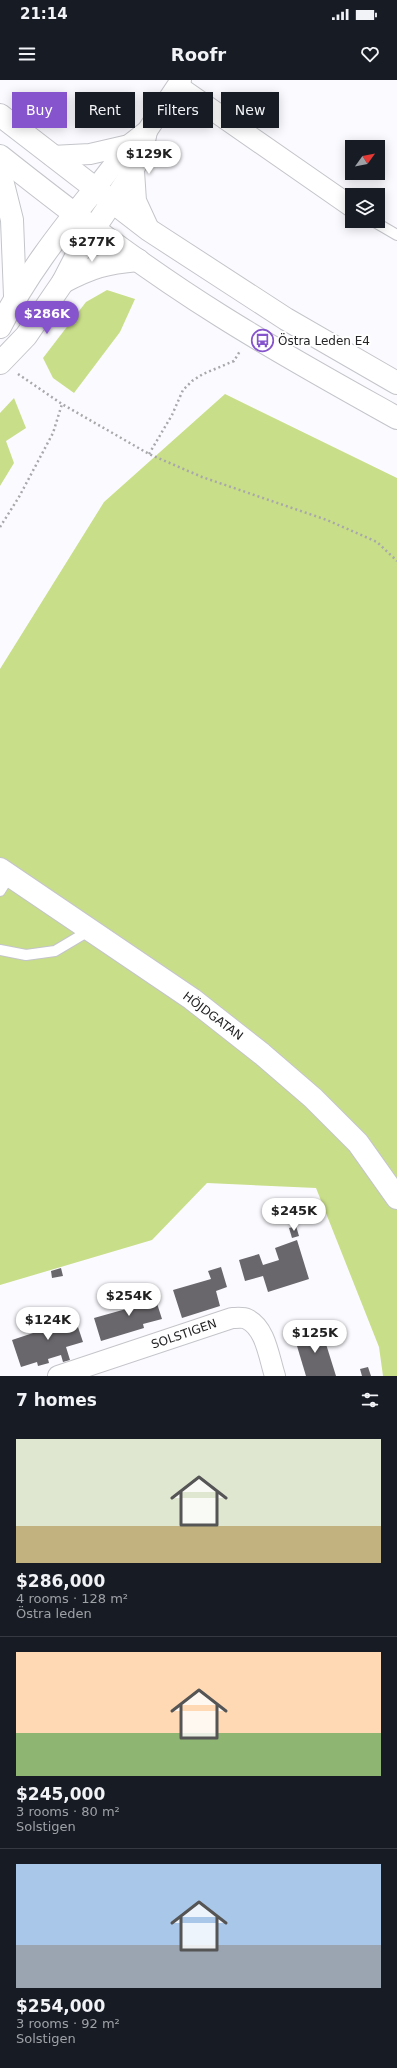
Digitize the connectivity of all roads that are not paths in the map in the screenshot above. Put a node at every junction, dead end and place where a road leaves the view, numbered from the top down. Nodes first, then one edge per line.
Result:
1 (180, 83) edge
2 (0, 115) edge
3 (147, 131) junction
4 (129, 145) junction
5 (0, 156) edge
6 (52, 156) junction
7 (133, 171) junction
8 (0, 172) edge
9 (95, 189) junction
10 (112, 202) junction
11 (345, 202) edge
12 (75, 214) junction
13 (385, 228) edge
14 (94, 229) junction
15 (149, 230) junction
16 (397, 235) edge
17 (138, 260) junction
18 (64, 282) junction
19 (16, 296) junction
20 (0, 327) edge
21 (8, 368) edge
22 (397, 384) edge
23 (397, 418) edge
24 (3, 878) edge
25 (92, 929) junction
26 (0, 950) edge
27 (397, 1198) edge
28 (58, 1376) edge
29 (275, 1376) edge

1 - 3 street
1 - 11 street
2 - 6 main road
3 - 4 street
3 - 7 street
4 - 6 street
4 - 9 street
5 - 12 main road
6 - 9 main road
7 - 10 street
7 - 15 main road
8 - 19 main road
9 - 10 main road
9 - 12 main road
10 - 14 main road
10 - 15 main road
12 - 14 main road
12 - 19 main road
13 - 16 lane
14 - 17 main road
14 - 18 main road
15 - 22 main road
17 - 18 main road
17 - 23 main road
18 - 21 main road
19 - 20 main road
24 - 25 main road, HÖJDGATAN
25 - 26 lane
25 - 27 main road, HÖJDGATAN
28 - 29 street, SOLSTIGEN

